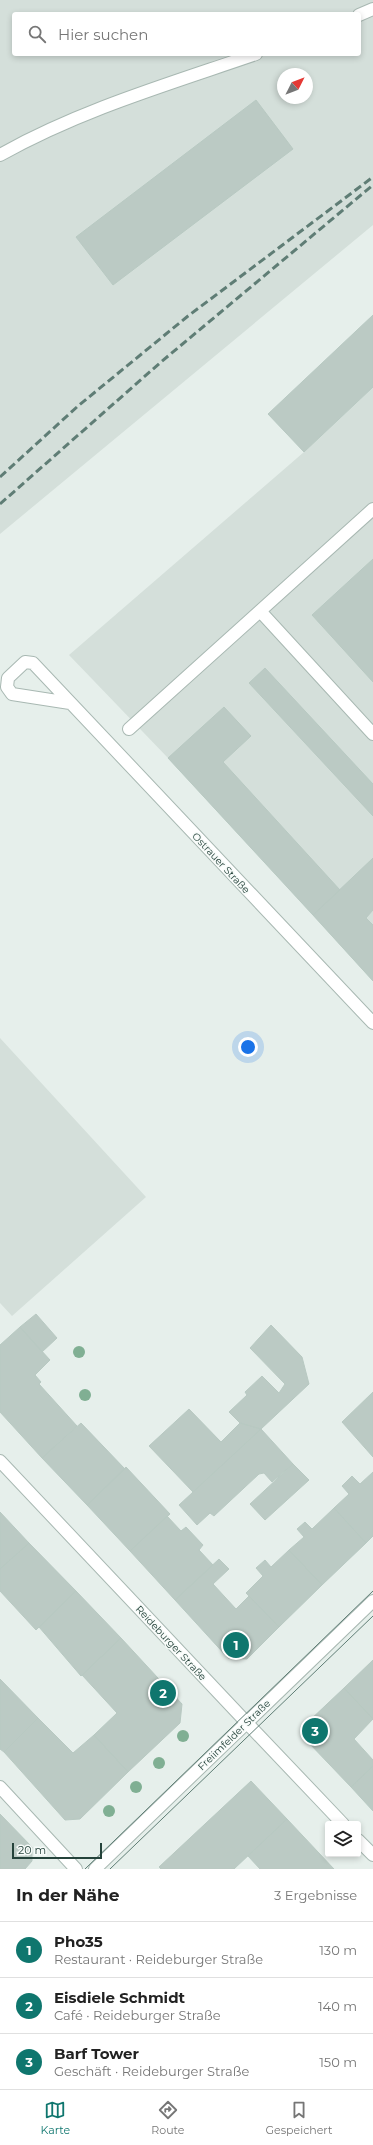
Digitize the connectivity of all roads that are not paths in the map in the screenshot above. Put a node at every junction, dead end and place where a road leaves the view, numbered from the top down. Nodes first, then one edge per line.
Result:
1 (373, 9) edge
2 (361, 13) edge
3 (250, 56) edge
4 (0, 155) edge
5 (373, 509) edge
6 (260, 611) junction
7 (70, 703) junction
8 (129, 729) dead end
9 (373, 734) edge
10 (373, 1023) edge
11 (0, 1461) edge
12 (373, 1601) edge
13 (247, 1723) junction
14 (0, 1787) edge
15 (340, 1821) edge
16 (361, 1843) edge
17 (373, 1855) edge
18 (76, 1869) edge
19 (95, 1869) edge

1 - 2 street
3 - 4 street
5 - 6 street
6 - 8 street
6 - 9 street
7 - 7 street, Ostrauer Straße
7 - 10 street, Ostrauer Straße
11 - 13 street, Reideburger Straße
12 - 13 street, Freiimfelder Straße
13 - 15 street, Reideburger Straße
13 - 19 street, Freiimfelder Straße
14 - 18 street
16 - 17 street

